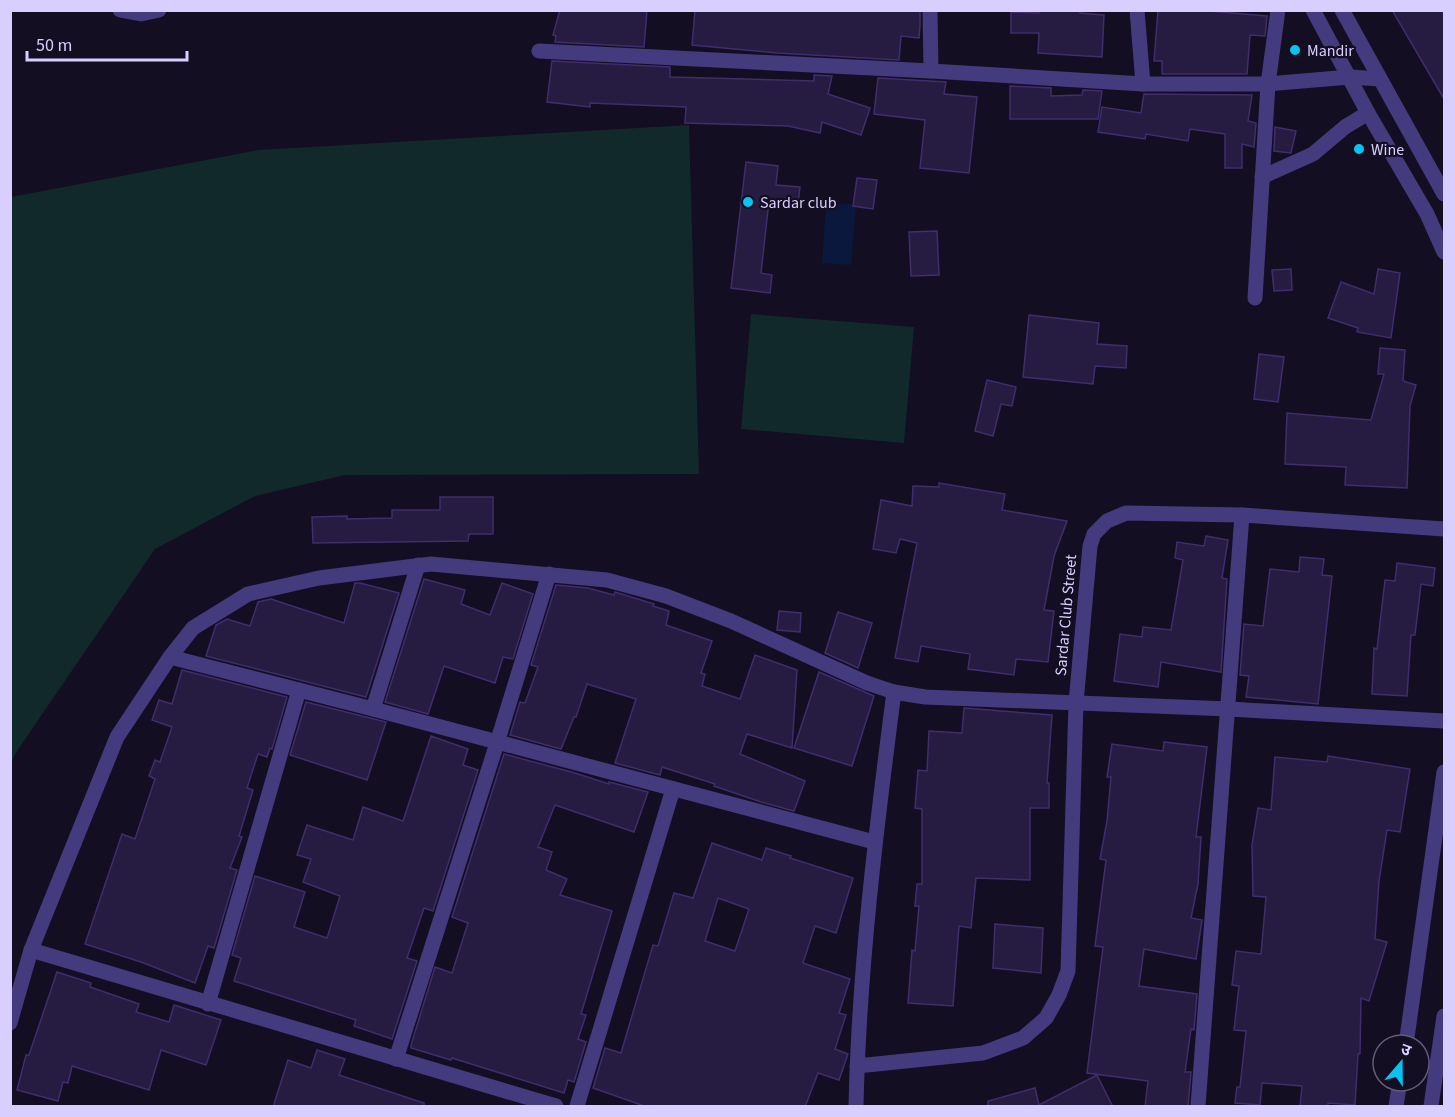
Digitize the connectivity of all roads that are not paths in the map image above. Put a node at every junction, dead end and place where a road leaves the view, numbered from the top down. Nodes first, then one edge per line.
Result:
1 (120, 10) edge
2 (159, 10) edge
3 (930, 10) edge
4 (1137, 10) edge
5 (1278, 10) edge
6 (1313, 10) edge
7 (1342, 10) edge
8 (539, 51) dead end
9 (931, 71) junction
10 (1350, 77) junction
11 (1380, 79) junction
12 (1143, 84) junction
13 (1268, 84) junction
14 (1368, 113) junction
15 (1262, 177) junction
16 (1444, 194) edge
17 (1444, 252) edge
18 (1255, 298) dead end
19 (1242, 515) junction
20 (1444, 529) edge
21 (418, 565) junction
22 (549, 574) junction
23 (170, 657) junction
24 (299, 690) junction
25 (894, 692) junction
26 (1076, 703) junction
27 (373, 709) junction
28 (1229, 709) junction
29 (1444, 721) edge
30 (498, 743) junction
31 (1444, 772) edge
32 (674, 789) junction
33 (874, 842) junction
34 (30, 950) junction
35 (208, 1004) junction
36 (1444, 1016) edge
37 (10, 1023) edge
38 (1408, 1033) edge
39 (396, 1059) junction
40 (857, 1066) junction
41 (556, 1107) edge
42 (576, 1107) edge
43 (856, 1107) edge
44 (1198, 1107) edge
45 (1431, 1107) edge

1 - 2 street
3 - 9 street
4 - 12 street
5 - 13 street
6 - 10 street
7 - 11 street
8 - 9 street
9 - 12 street
10 - 11 street
10 - 13 street
10 - 14 street
11 - 16 street
12 - 13 street
13 - 15 street
14 - 15 street
14 - 17 street
15 - 18 street
19 - 20 street
19 - 26 street, Sardar Club Street
19 - 28 street
21 - 22 street
21 - 23 street
21 - 27 street
22 - 25 street
22 - 30 street
23 - 24 street
23 - 34 street
24 - 27 street
24 - 35 street
25 - 26 street
25 - 33 street
26 - 28 street
26 - 40 street, Sardar Club Street
27 - 30 street
28 - 29 street
28 - 44 street
30 - 32 street
30 - 39 street
31 - 38 street
32 - 33 street
32 - 42 street
33 - 40 street
34 - 35 street
34 - 37 street
35 - 39 street
36 - 45 street
39 - 41 street
40 - 43 street

